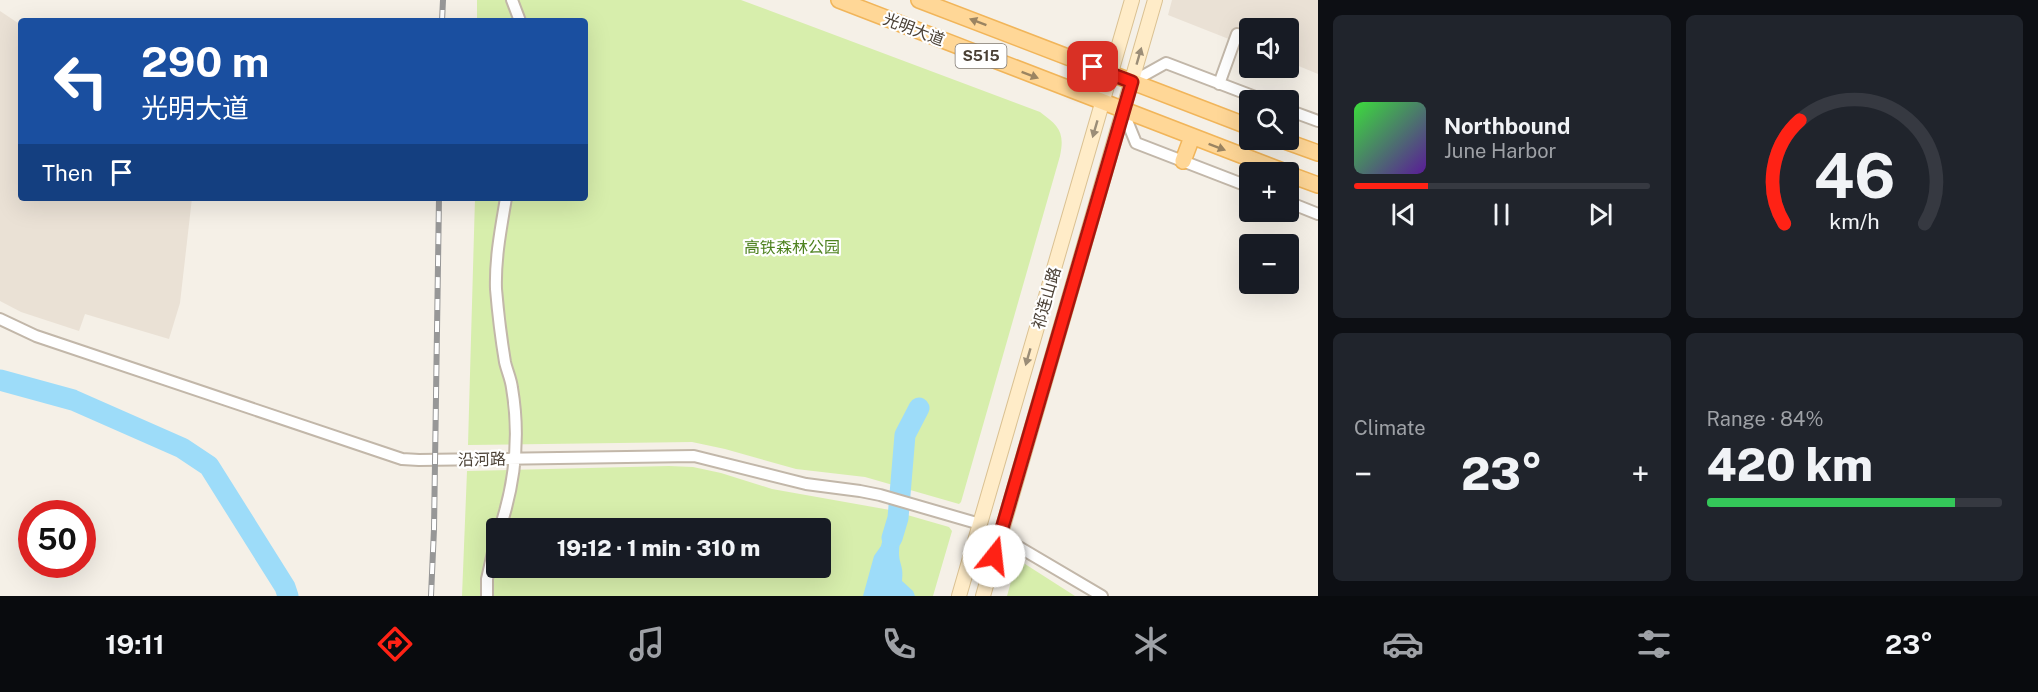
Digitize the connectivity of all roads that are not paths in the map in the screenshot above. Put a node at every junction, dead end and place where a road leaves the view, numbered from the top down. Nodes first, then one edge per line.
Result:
1 (512, 0) edge
2 (839, 0) edge
3 (919, 0) edge
4 (1132, 0) edge
5 (1155, 0) edge
6 (519, 18) edge
7 (1237, 34) dead end
8 (1111, 73) junction
9 (1132, 82) junction
10 (1220, 84) junction
11 (1239, 91) edge
12 (1102, 103) junction
13 (1123, 111) junction
14 (1299, 114) edge
15 (1318, 121) edge
16 (1239, 123) edge
17 (1192, 137) junction
18 (1299, 146) edge
19 (1318, 153) edge
20 (1183, 161) junction
21 (1258, 162) edge
22 (1299, 178) edge
23 (1239, 183) edge
24 (1318, 185) edge
25 (506, 201) edge
26 (1299, 206) edge
27 (1318, 214) edge
28 (0, 319) edge
29 (515, 459) junction
30 (503, 518) edge
31 (980, 524) junction
32 (1000, 536) junction
33 (487, 578) edge
34 (487, 596) edge
35 (959, 596) edge
36 (983, 596) edge
37 (1102, 596) edge

1 - 6 street
2 -> 12 main road, 光明大道 / S515
8 -> 3 main road, 光明大道 / S515
4 - 8 main road, 祁连山路
9 -> 5 main road, 祁连山路
7 - 10 street
8 - 9 main road, 光明大道 / S515
8 - 12 main road, 祁连山路
9 - 10 street
9 - 13 main road, 祁连山路
9 - 16 main road, 光明大道 / S515
10 - 11 street
12 - 13 main road, 光明大道 / S515
12 -> 31 main road, 祁连山路
13 - 17 main road, 光明大道 / S515
13 - 20 street
13 - 32 main road, 祁连山路
14 - 15 street
17 - 20 main road
17 -> 21 main road, 光明大道 / S515
18 - 19 main road
20 - 23 street
22 - 24 main road, 光明大道 / S515
25 - 29 street
26 - 27 street
28 - 29 street, 沿河路
29 - 30 street
29 - 31 street, 沿河路
31 - 35 main road, 祁连山路
32 - 36 main road, 祁连山路
32 - 37 street
33 - 34 street

